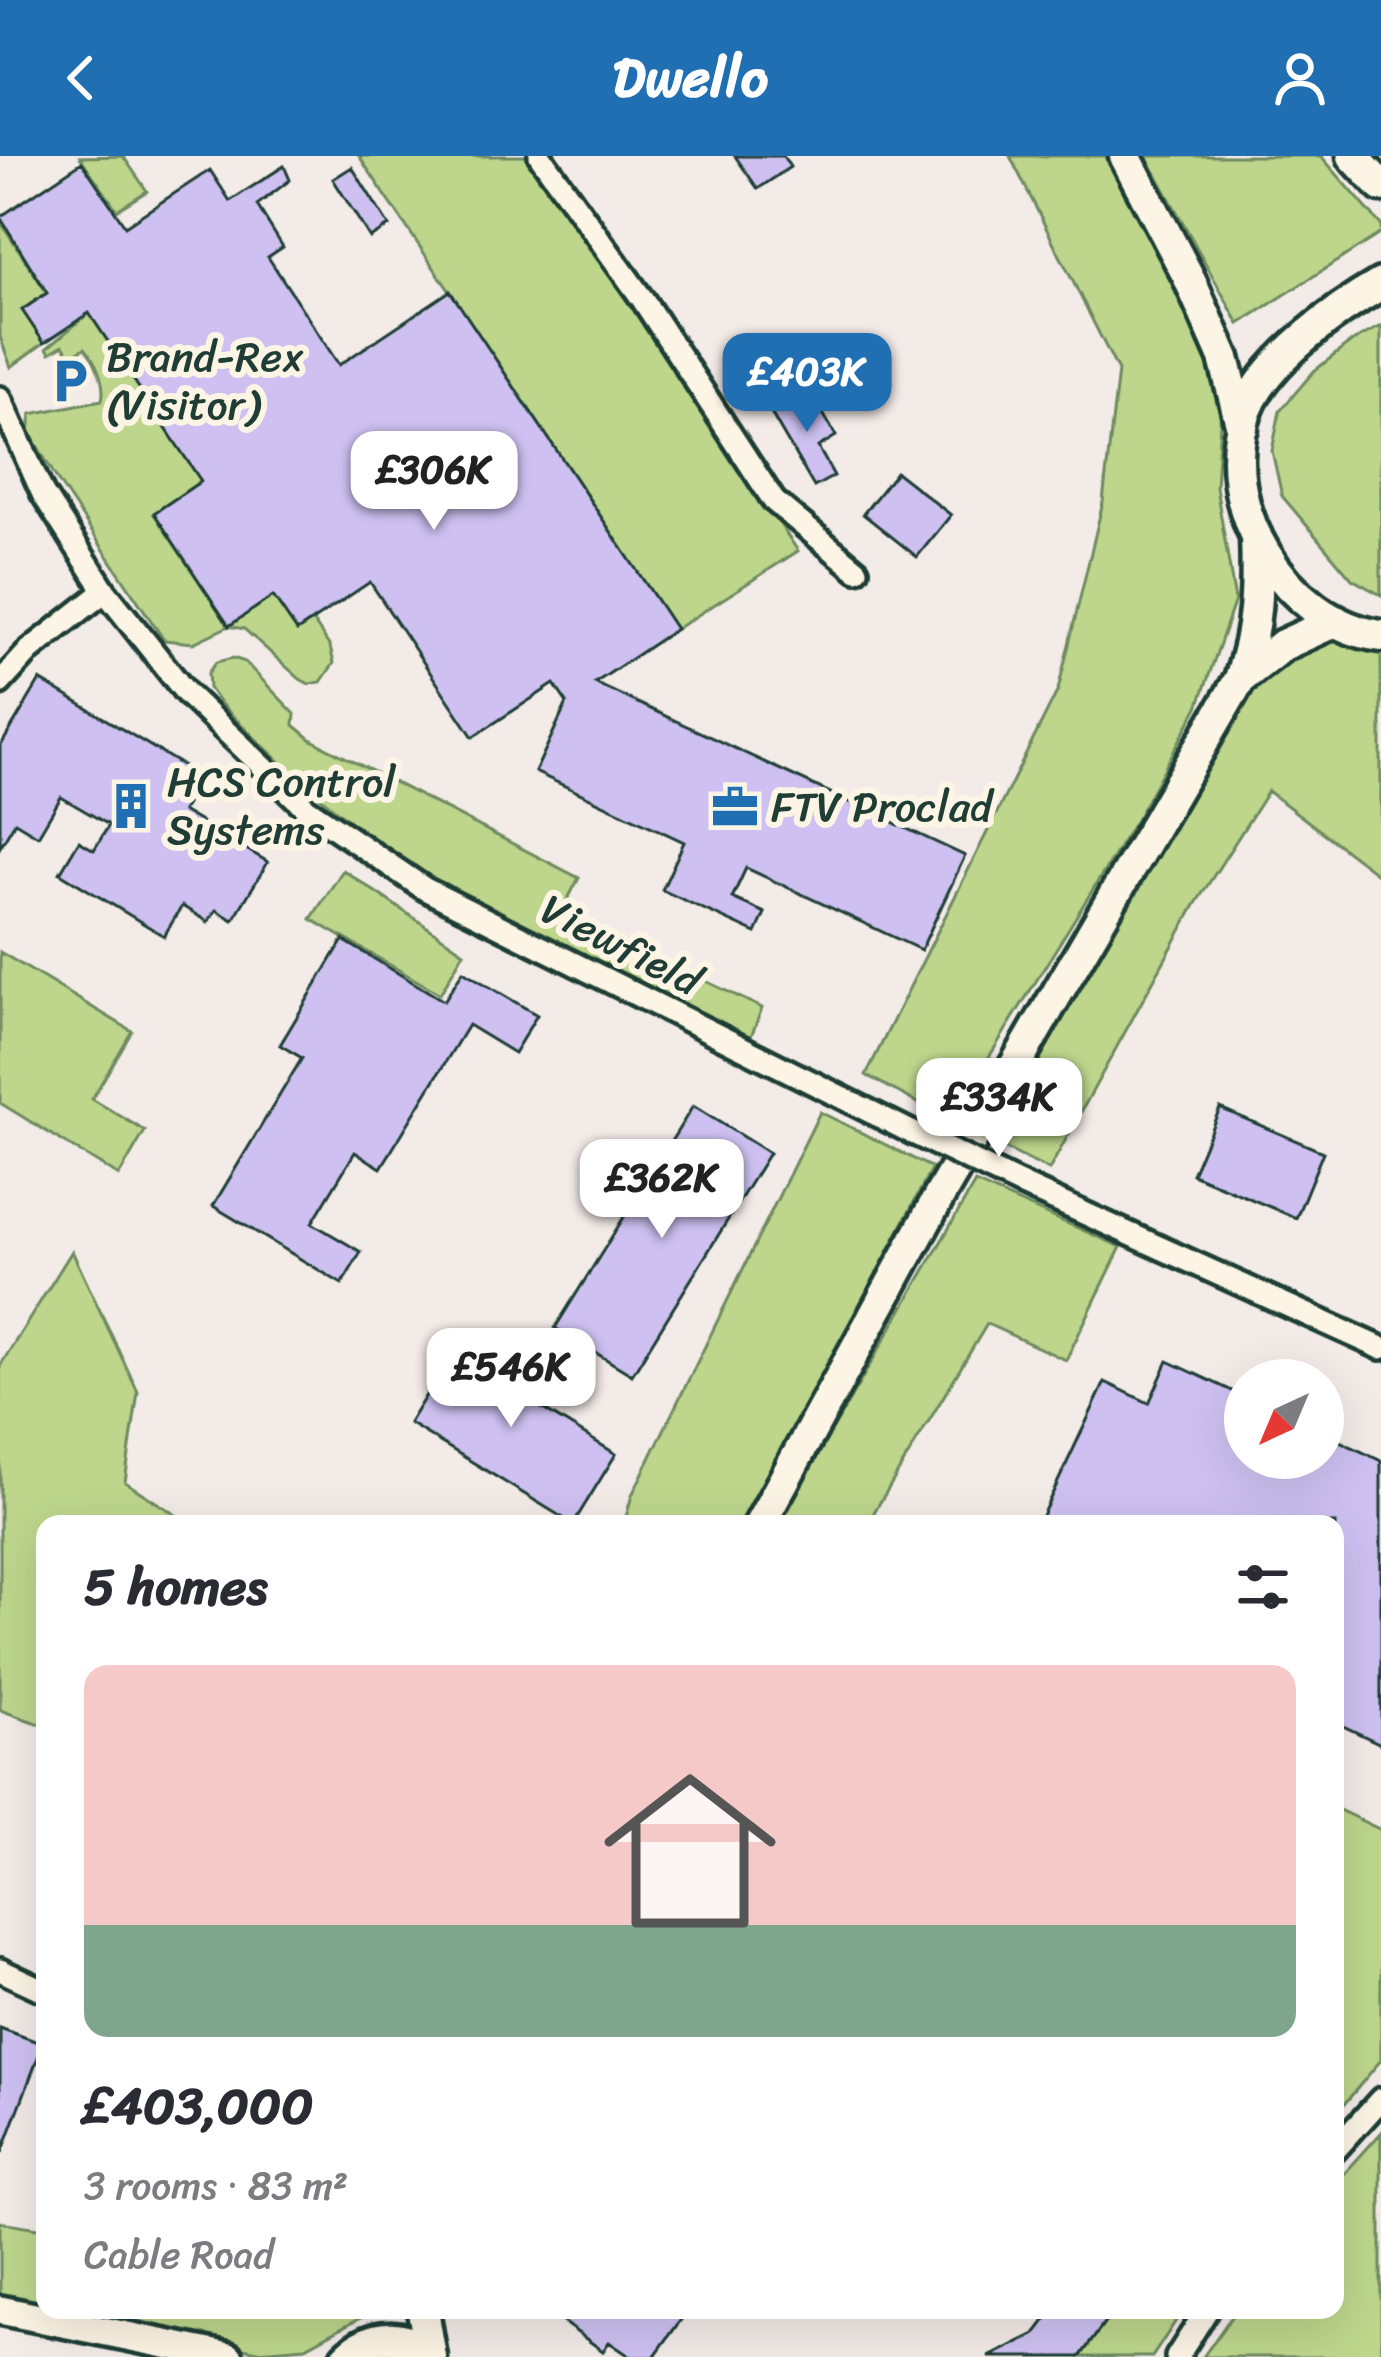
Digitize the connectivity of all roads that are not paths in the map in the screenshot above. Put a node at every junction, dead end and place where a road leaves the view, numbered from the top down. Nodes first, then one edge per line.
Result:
1 (540, 156) edge
2 (1124, 156) edge
3 (1353, 156) edge
4 (1381, 186) edge
5 (1381, 284) edge
6 (0, 398) edge
7 (1242, 428) junction
8 (1256, 536) junction
9 (857, 570) dead end
10 (105, 591) junction
11 (1336, 621) junction
12 (1381, 636) edge
13 (1240, 679) junction
14 (0, 683) edge
15 (1381, 1348) edge
16 (765, 1515) edge
17 (0, 1970) edge
18 (36, 1987) edge
19 (1381, 2098) edge
20 (1344, 2140) edge
21 (0, 2310) edge
22 (36, 2317) edge
23 (44, 2319) edge
24 (390, 2319) edge
25 (424, 2319) edge
26 (1201, 2319) edge
27 (362, 2346) edge
28 (229, 2357) edge
29 (329, 2357) edge
30 (430, 2357) edge
31 (1177, 2357) edge

1 - 9 street
2 - 7 main road
3 - 4 main road
5 - 7 main road
6 - 10 street, Viewfield
7 - 8 main road
8 - 11 main road
8 - 13 main road
10 - 14 street
10 - 15 street, Viewfield, bridge
11 - 12 main road
11 - 13 main road
13 - 16 main road
17 - 18 street
19 - 20 street
21 - 22 street
23 - 28 street
24 - 27 main road
25 - 30 main road
26 - 31 street
27 - 29 street
27 - 30 main road

